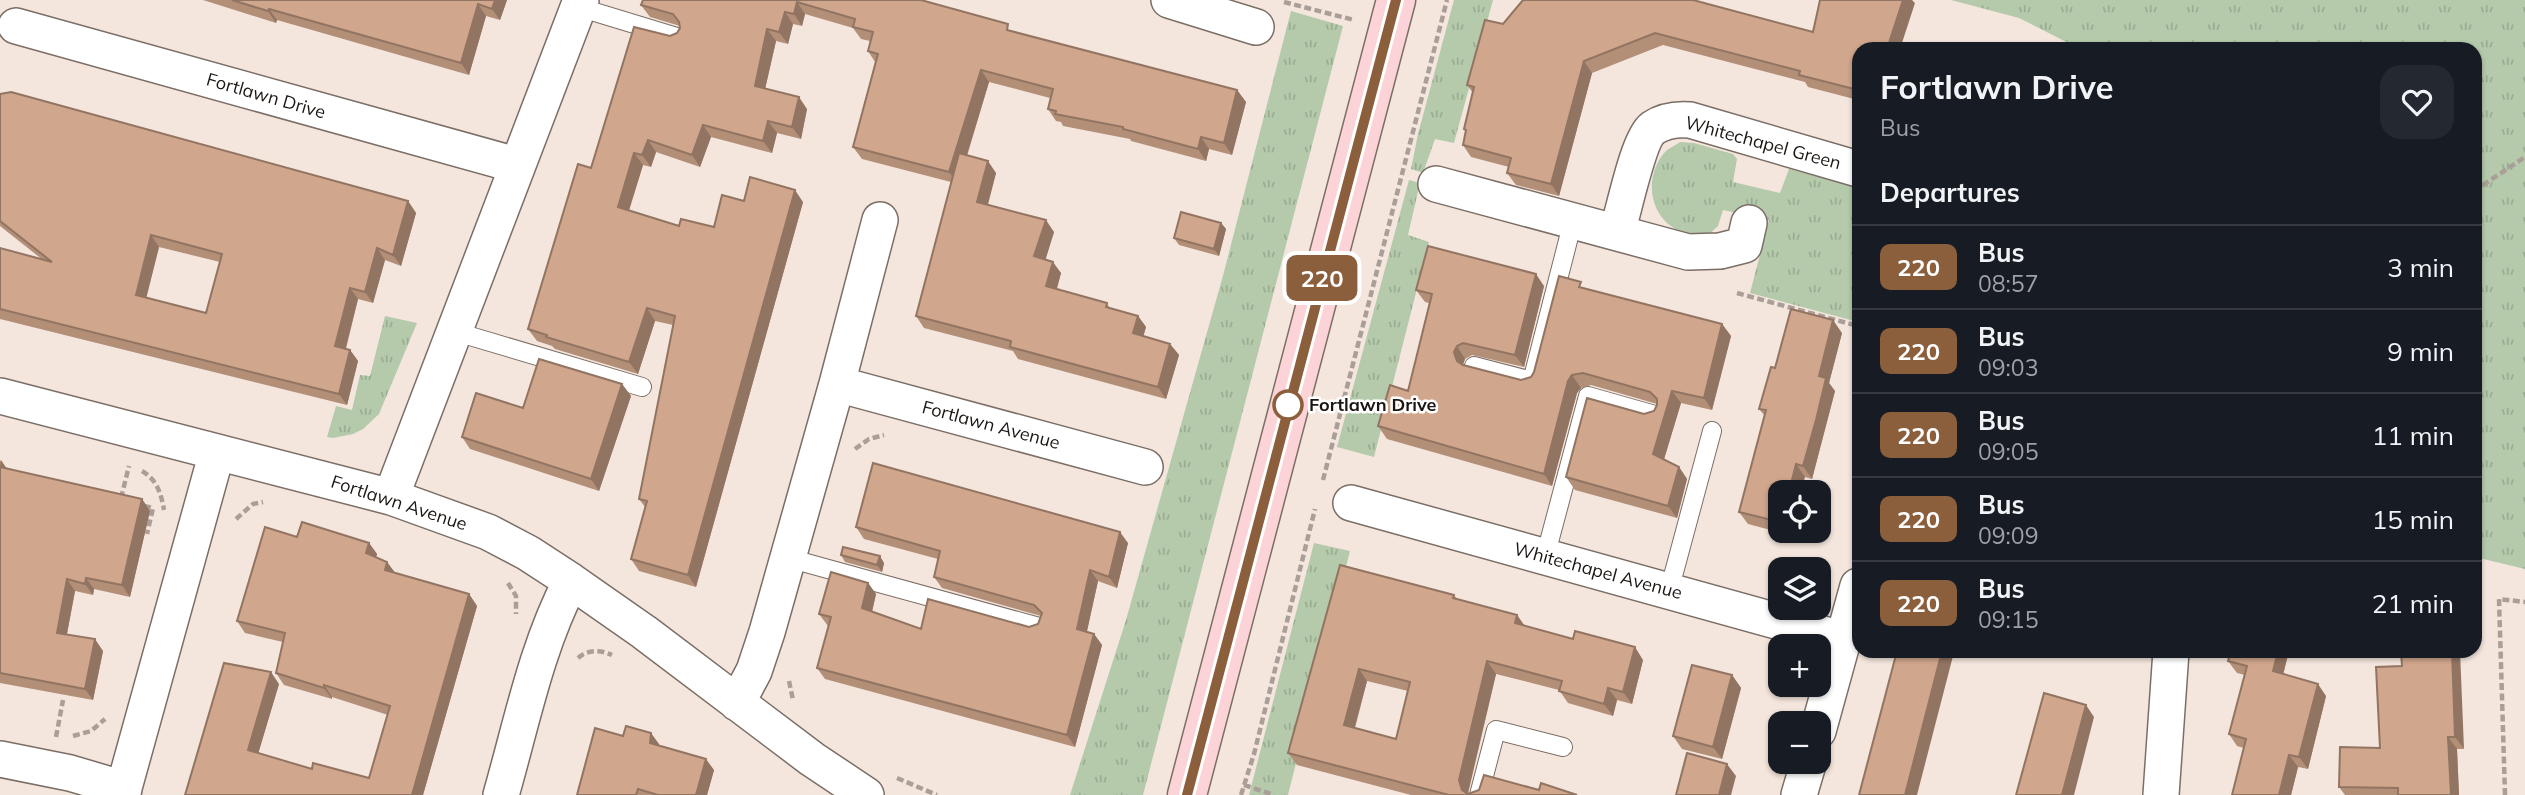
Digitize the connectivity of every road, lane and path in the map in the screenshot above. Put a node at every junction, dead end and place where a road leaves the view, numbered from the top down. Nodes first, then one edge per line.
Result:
1 (1169, 0) edge
2 (1447, 0) edge
3 (1284, 2) dead end
4 (579, 4) edge
5 (1393, 14) edge
6 (16, 26) dead end
7 (1256, 27) dead end
8 (677, 37) edge
9 (2525, 157) edge
10 (516, 166) junction
11 (1852, 167) edge
12 (1436, 184) dead end
13 (2482, 186) edge
14 (880, 220) dead end
15 (1573, 221) junction
16 (1749, 223) dead end
17 (1617, 232) junction
18 (1737, 292) dead end
19 (1852, 324) edge
20 (453, 331) junction
21 (1474, 366) edge
22 (837, 384) junction
23 (642, 387) dead end
24 (0, 396) edge
25 (1655, 415) edge
26 (1712, 431) dead end
27 (217, 452) junction
28 (117, 462) dead end
29 (129, 465) junction
30 (1145, 467) dead end
31 (1322, 481) dead end
32 (391, 497) junction
33 (266, 501) dead end
34 (131, 503) edge
35 (1351, 503) dead end
36 (142, 505) edge
37 (1316, 508) dead end
38 (164, 517) dead end
39 (233, 523) dead end
40 (147, 534) dead end
41 (1545, 557) junction
42 (788, 558) junction
43 (499, 577) dead end
44 (570, 581) junction
45 (1669, 591) junction
46 (2525, 602) edge
47 (1852, 611) edge
48 (514, 621) dead end
49 (1039, 627) edge
50 (1845, 640) junction
51 (2171, 658) edge
52 (575, 660) dead end
53 (624, 660) dead end
54 (63, 699) edge
55 (737, 703) junction
56 (1824, 711) edge
57 (108, 713) dead end
58 (56, 737) dead end
59 (67, 737) dead end
60 (1563, 747) dead end
61 (0, 760) edge
62 (1805, 774) edge
63 (1244, 785) junction
64 (123, 792) edge
65 (501, 795) edge
66 (866, 795) edge
67 (1187, 795) edge
68 (1241, 795) edge
69 (1274, 795) edge
70 (1479, 795) edge
71 (1799, 795) edge
72 (2161, 795) edge
73 (2505, 795) edge

1 - 7 street
2 - 31 path
3 - 5 path
4 - 8 lane
4 - 10 street
5 - 67 street
6 - 10 street, Fortlawn Drive
9 - 13 path
10 - 20 street
11 - 17 street, Whitechapel Green
12 - 15 street
14 - 22 street
15 - 17 street
15 - 21 lane
16 - 17 street
18 - 19 path
20 - 23 lane
20 - 32 street
22 - 30 street, Fortlawn Avenue
22 - 42 street
24 - 27 street, Fortlawn Avenue
25 - 41 lane
26 - 45 lane
27 - 32 street, Fortlawn Avenue
27 - 64 street
28 - 29 path
29 - 34 path
29 - 38 path
32 - 44 street, Fortlawn Avenue
33 - 39 path
35 - 41 street, Whitechapel Avenue
36 - 40 path
37 - 63 path
41 - 45 street, Whitechapel Avenue
42 - 49 lane
42 - 55 street
43 - 48 path
44 - 55 street, Fortlawn Avenue
44 - 65 street
45 - 50 street, Whitechapel Avenue
46 - 73 path
47 - 50 street
50 - 56 street
51 - 72 street
52 - 53 path
54 - 58 path
55 - 66 street, Fortlawn Avenue
57 - 59 path
60 - 70 lane
61 - 64 street
62 - 71 street
63 - 68 path
63 - 69 path

